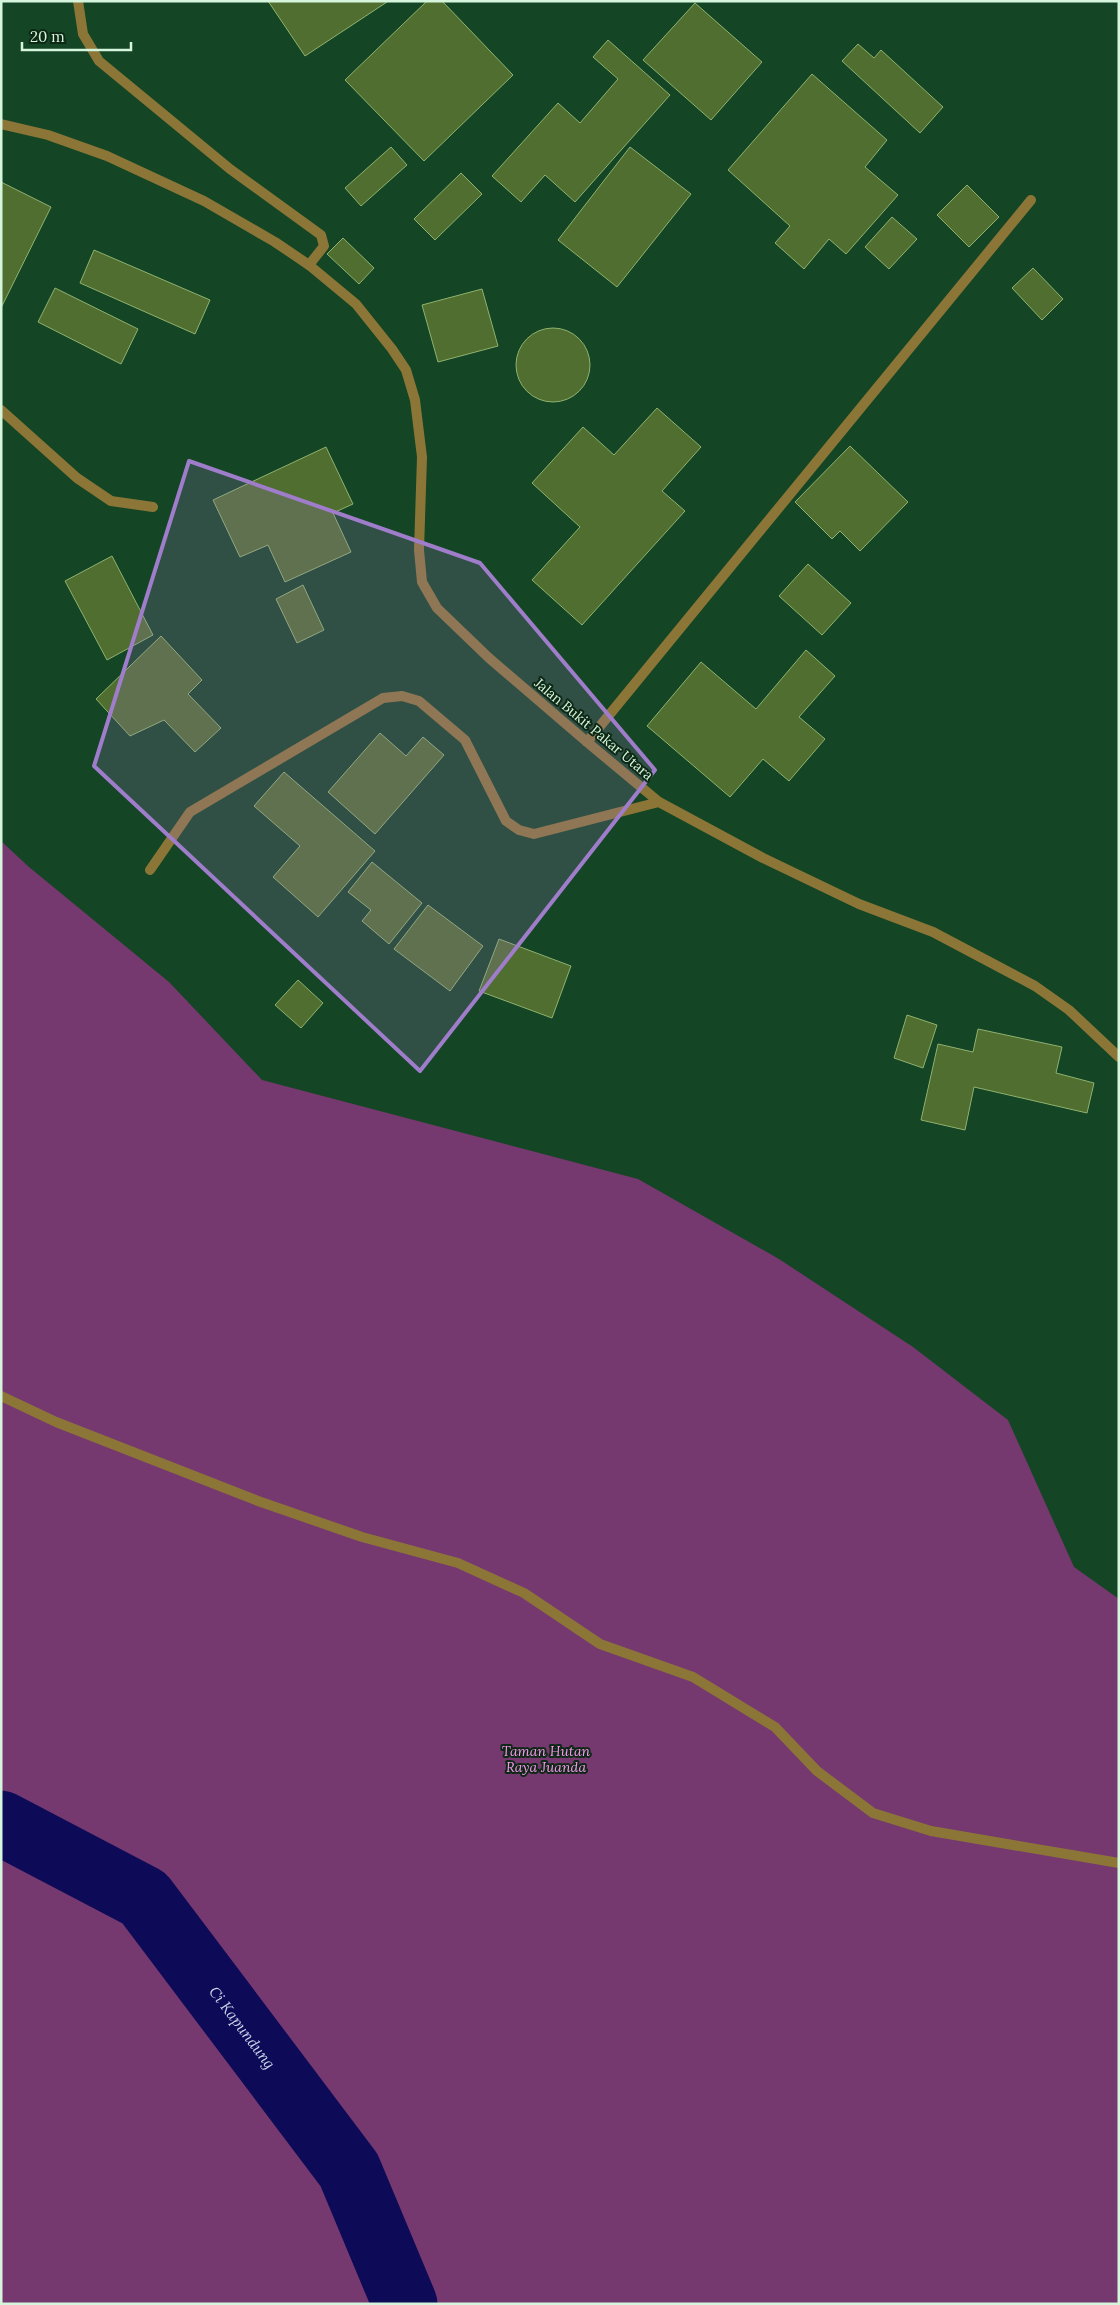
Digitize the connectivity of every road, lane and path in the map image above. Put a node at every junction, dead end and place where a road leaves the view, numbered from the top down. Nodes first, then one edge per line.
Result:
1 (78, 1) edge
2 (1, 124) edge
3 (1031, 200) dead end
4 (309, 265) junction
5 (1, 410) edge
6 (154, 507) dead end
7 (587, 742) junction
8 (660, 802) junction
9 (150, 870) dead end
10 (1119, 1057) edge
11 (1, 1396) edge
12 (1119, 1863) edge

1 - 4 street
2 - 4 street, Jalan Bukit Pakar Utara
3 - 7 street
4 - 7 street, Jalan Bukit Pakar Utara
5 - 6 street
7 - 8 street, Jalan Bukit Pakar Utara
8 - 9 street
8 - 10 street, Jalan Bukit Pakar Utara
11 - 12 street

